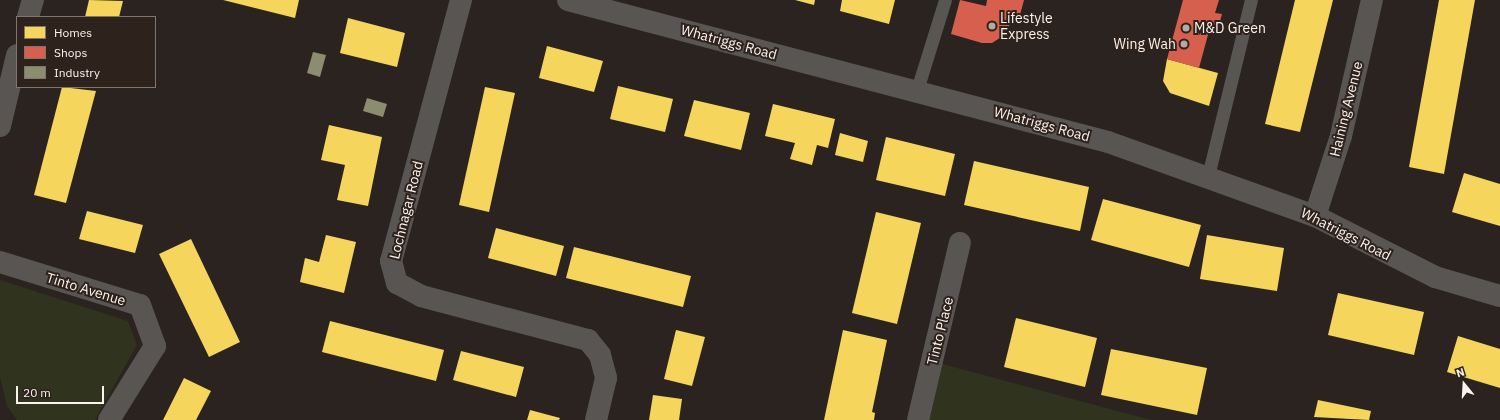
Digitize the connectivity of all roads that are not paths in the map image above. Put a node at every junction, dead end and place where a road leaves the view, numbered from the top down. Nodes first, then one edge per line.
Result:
1 (33, 0) edge
2 (461, 0) edge
3 (568, 0) edge
4 (944, 0) edge
5 (1251, 0) edge
6 (1372, 0) edge
7 (612, 5) edge
8 (28, 16) edge
9 (16, 59) edge
10 (916, 93) junction
11 (0, 126) edge
12 (1208, 176) junction
13 (1314, 216) junction
14 (960, 242) dead end
15 (0, 262) edge
16 (1500, 296) edge
17 (109, 420) edge
18 (596, 420) edge
19 (918, 420) edge

1 - 8 street
2 - 18 street, Lochnagar Road
3 - 7 street, Whatriggs Road
4 - 10 lane
5 - 12 lane
6 - 13 street, Haining Avenue
7 - 10 street, Whatriggs Road
9 - 11 street
10 - 12 street, Whatriggs Road
12 - 13 street, Whatriggs Road
13 - 16 street, Whatriggs Road
14 - 19 street, Tinto Place
15 - 17 street, Tinto Avenue

